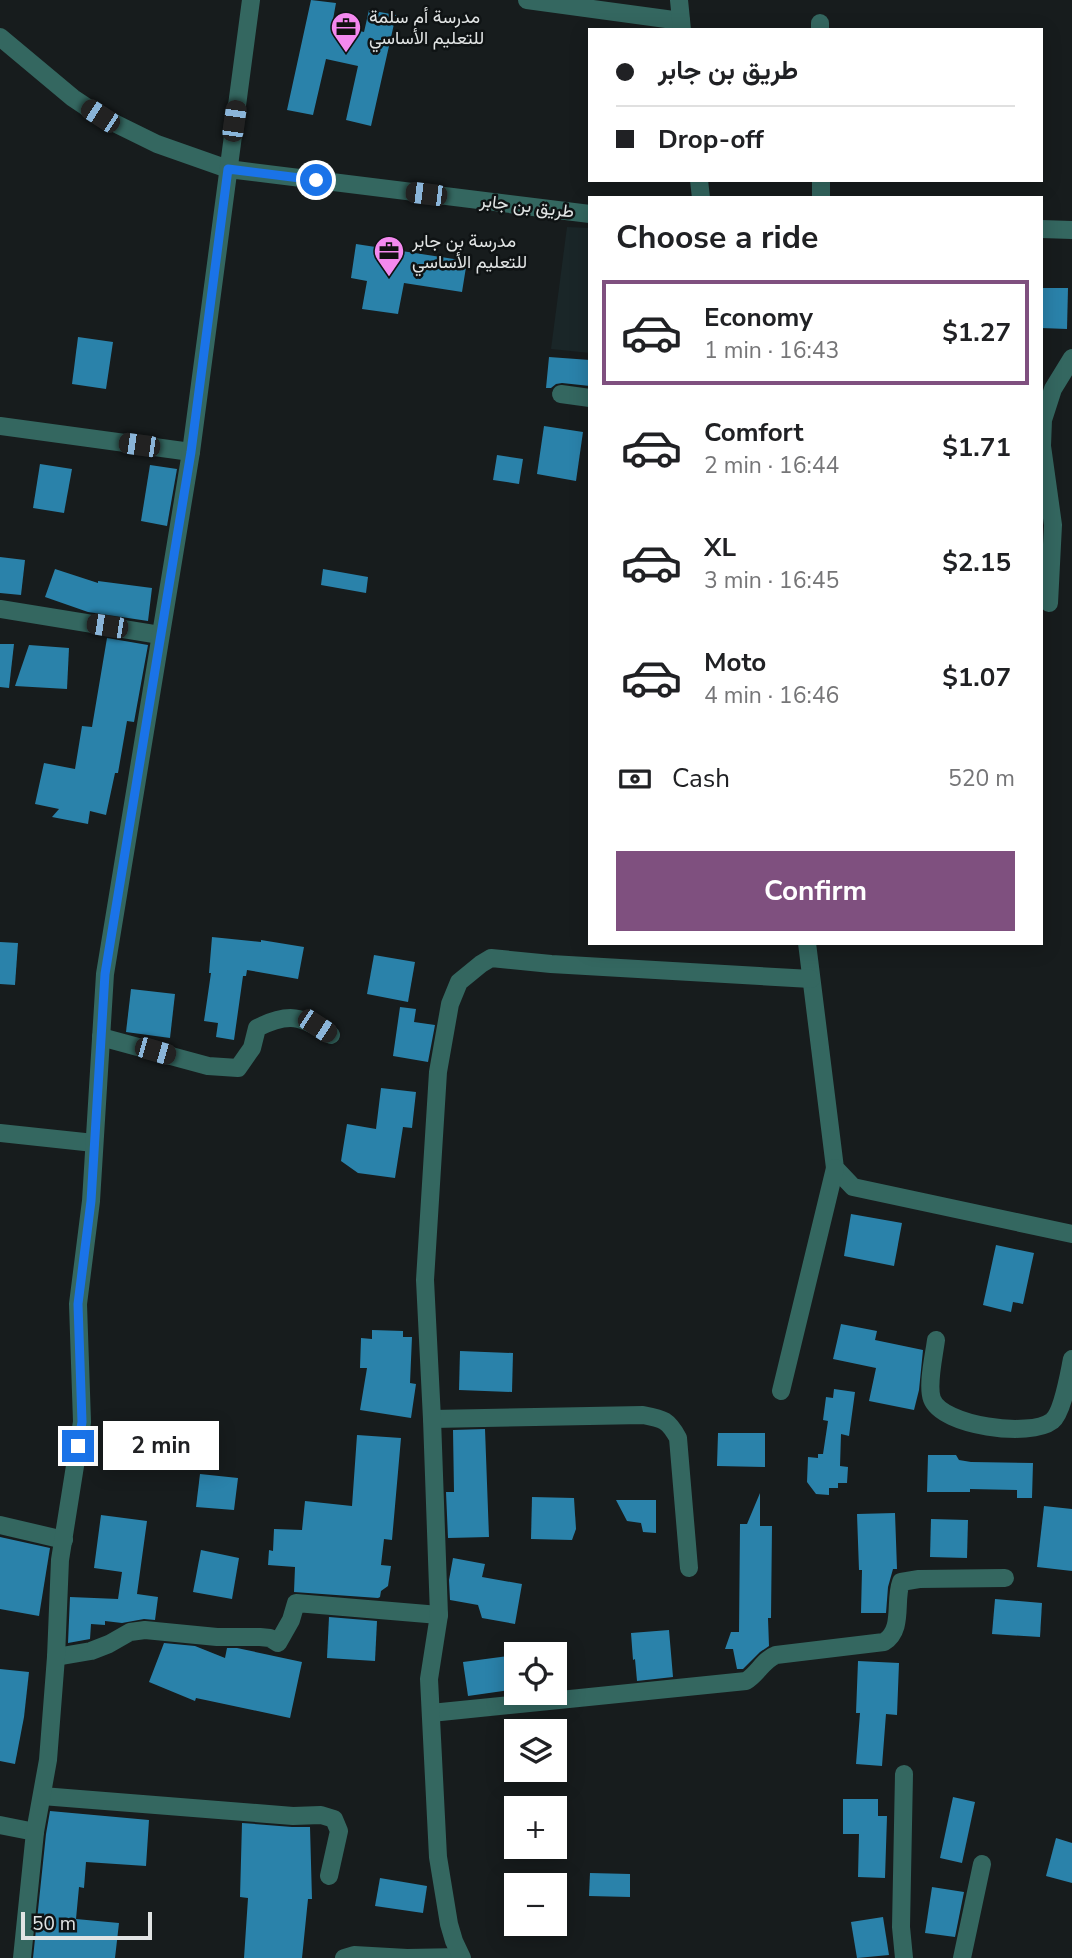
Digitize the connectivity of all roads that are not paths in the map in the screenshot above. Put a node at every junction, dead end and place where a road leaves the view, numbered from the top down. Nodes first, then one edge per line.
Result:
1 (251, 0) edge
2 (527, 0) edge
3 (680, 0) edge
4 (682, 26) edge
5 (0, 37) edge
6 (228, 169) junction
7 (588, 214) edge
8 (1043, 229) edge
9 (1072, 230) edge
10 (1072, 358) edge
11 (561, 394) dead end
12 (588, 398) edge
13 (1043, 420) edge
14 (0, 426) edge
15 (191, 452) junction
16 (1043, 453) edge
17 (1049, 603) dead end
18 (0, 609) edge
19 (160, 635) junction
20 (807, 945) edge
21 (811, 979) junction
22 (331, 1035) dead end
23 (101, 1037) junction
24 (0, 1133) edge
25 (94, 1143) junction
26 (835, 1168) junction
27 (1072, 1234) edge
28 (936, 1340) dead end
29 (1072, 1359) edge
30 (781, 1391) dead end
31 (432, 1419) junction
32 (0, 1525) edge
33 (64, 1540) junction
34 (689, 1567) dead end
35 (1005, 1578) dead end
36 (439, 1615) junction
37 (56, 1657) junction
38 (431, 1713) junction
39 (904, 1774) dead end
40 (42, 1796) junction
41 (0, 1825) edge
42 (35, 1832) junction
43 (982, 1864) dead end
44 (329, 1876) dead end
45 (22, 1958) edge
46 (344, 1958) edge
47 (462, 1958) edge
48 (904, 1958) edge
49 (962, 1958) edge

1 - 6 street
2 - 4 street
3 - 4 street
5 - 6 street, طريق بن جابر
6 - 7 street, طريق بن جابر
6 - 15 street
8 - 9 street
10 - 13 street
11 - 12 street
14 - 15 street
15 - 19 street
16 - 17 street
18 - 19 street
19 - 23 street
20 - 21 street
21 - 26 street
21 - 31 street
22 - 23 street
23 - 25 street
24 - 25 street
25 - 33 street
26 - 27 street
26 - 30 street
28 - 29 street
31 - 34 street
31 - 36 street
32 - 33 street
33 - 37 street
35 - 38 street
36 - 37 street
36 - 38 street
37 - 40 street
38 - 47 street
39 - 48 street
40 - 42 street
40 - 44 street
41 - 42 street
42 - 45 street
43 - 49 street
46 - 47 street

